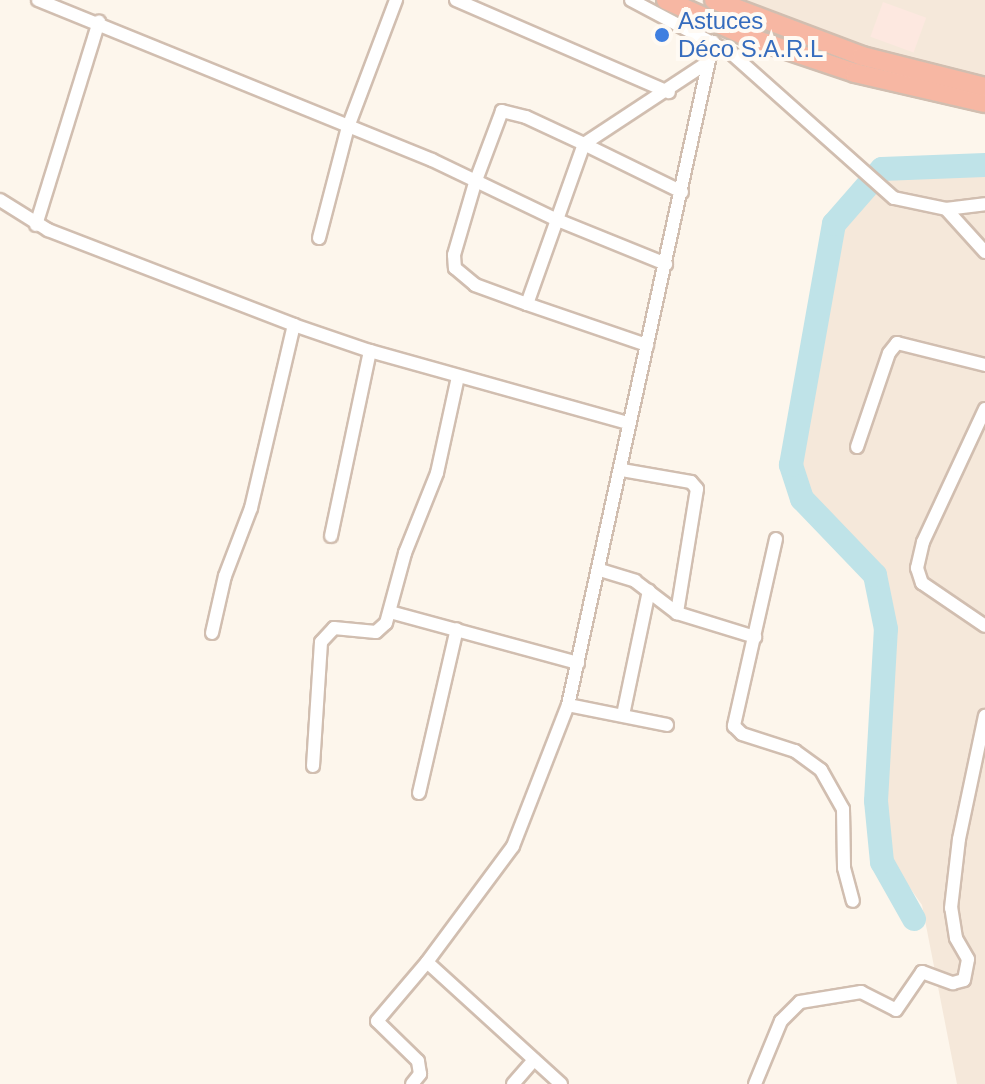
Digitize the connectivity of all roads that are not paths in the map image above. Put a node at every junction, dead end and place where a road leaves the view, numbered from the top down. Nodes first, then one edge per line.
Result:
1 (38, 0) edge
2 (396, 0) edge
3 (456, 0) edge
4 (631, 0) edge
5 (666, 0) edge
6 (714, 0) edge
7 (99, 22) junction
8 (713, 42) junction
9 (707, 63) junction
10 (985, 87) edge
11 (669, 92) junction
12 (985, 103) edge
13 (348, 126) junction
14 (584, 144) junction
15 (475, 183) junction
16 (682, 192) junction
17 (0, 200) edge
18 (985, 204) edge
19 (946, 209) junction
20 (555, 219) junction
21 (36, 225) junction
22 (319, 238) dead end
23 (985, 252) edge
24 (666, 264) junction
25 (527, 304) junction
26 (294, 325) junction
27 (647, 345) junction
28 (370, 351) junction
29 (985, 365) edge
30 (458, 377) junction
31 (985, 409) edge
32 (628, 423) junction
33 (857, 447) dead end
34 (622, 470) junction
35 (331, 536) dead end
36 (776, 539) dead end
37 (600, 570) junction
38 (649, 591) junction
39 (390, 612) junction
40 (677, 613) junction
41 (985, 626) edge
42 (457, 629) junction
43 (212, 633) dead end
44 (755, 637) junction
45 (578, 663) junction
46 (568, 705) junction
47 (623, 715) junction
48 (985, 716) edge
49 (667, 725) dead end
50 (313, 766) dead end
51 (419, 793) dead end
52 (853, 901) dead end
53 (427, 962) junction
54 (534, 1060) junction
55 (412, 1084) edge
56 (513, 1084) edge
57 (561, 1084) edge
58 (755, 1084) edge

1 - 7 street
2 - 13 street
3 - 11 street
4 - 8 street
5 - 12 highway
6 - 10 highway
7 - 13 street
7 - 21 street
8 - 9 street
8 - 19 street
9 - 11 street
9 - 16 street
11 - 14 street
13 - 15 street
13 - 22 street
14 - 15 street
14 - 16 street
14 - 20 street
15 - 20 street
15 - 25 street
16 - 24 street
17 - 21 street
18 - 19 street
19 - 23 street
20 - 24 street
20 - 25 street
21 - 26 street
24 - 27 street
25 - 27 street
26 - 28 street
26 - 43 street
27 - 32 street
28 - 30 street
28 - 35 street
29 - 33 street
30 - 32 street
30 - 39 street
31 - 41 street
32 - 34 street
34 - 37 street
34 - 40 street
36 - 44 street
37 - 38 street
37 - 45 street
38 - 40 street
38 - 47 street
39 - 42 street
39 - 50 street
40 - 44 street
42 - 45 street
42 - 51 street
44 - 52 street
45 - 46 street
46 - 47 street
46 - 53 street
47 - 49 street
48 - 58 street
53 - 54 street
53 - 55 street
54 - 56 street
54 - 57 street

